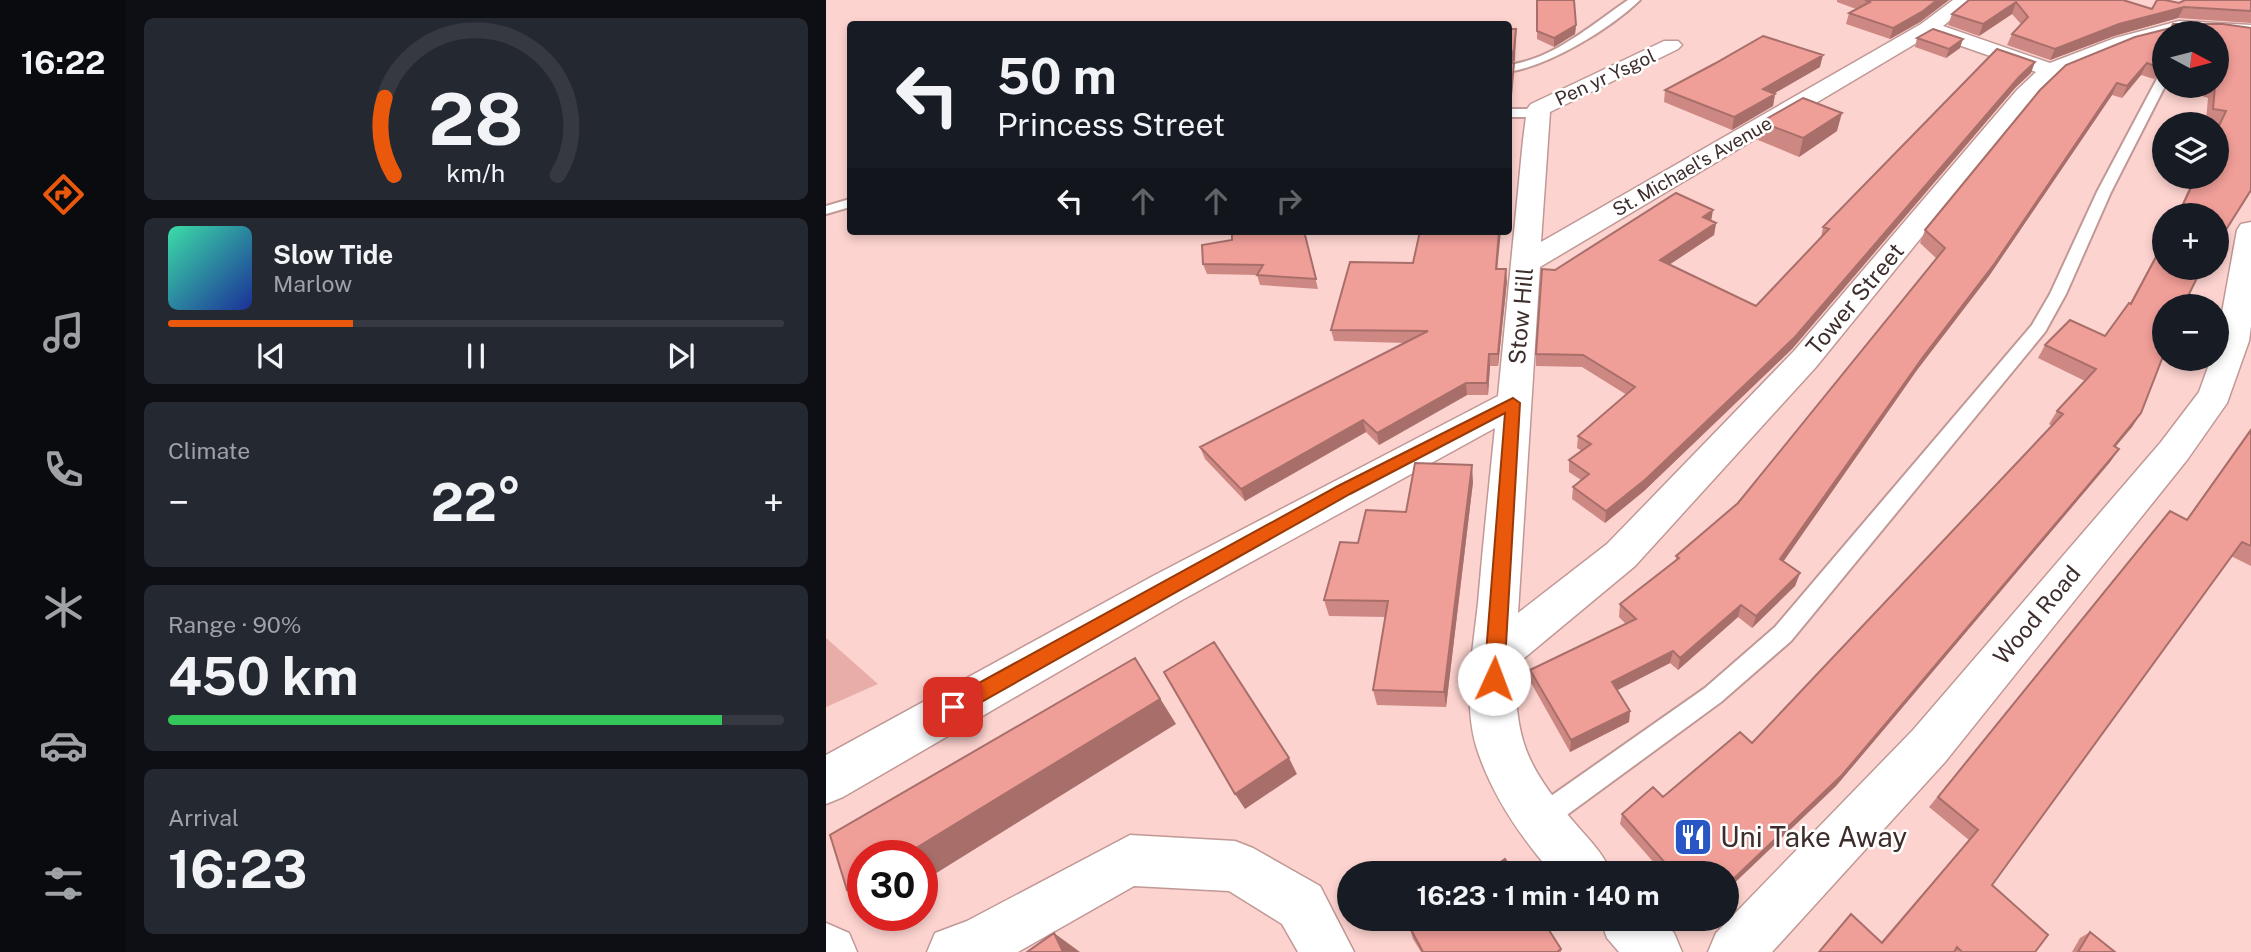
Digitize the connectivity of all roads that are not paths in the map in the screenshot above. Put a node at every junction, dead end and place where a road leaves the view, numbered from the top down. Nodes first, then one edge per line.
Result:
1 (1635, 0) edge
2 (1965, 0) edge
3 (1928, 28) junction
4 (2230, 29) edge
5 (2251, 30) edge
6 (2152, 33) edge
7 (1671, 45) dead end
8 (1512, 69) edge
9 (2051, 70) junction
10 (2153, 98) edge
11 (1529, 112) edge
12 (847, 204) edge
13 (826, 210) edge
14 (2251, 230) edge
15 (1525, 263) junction
16 (2242, 342) edge
17 (1513, 403) junction
18 (1494, 657) junction
19 (826, 781) edge
20 (1540, 819) junction
21 (1575, 861) edge
22 (1637, 931) edge
23 (954, 952) edge
24 (1327, 952) edge
25 (1655, 952) edge
26 (1735, 952) edge

1 - 8 lane
2 - 3 street, St. Michael's Avenue
3 - 9 street
3 - 15 street, St. Michael's Avenue
4 - 5 street, Tower Street
6 - 9 street, Tower Street
7 - 11 street, Pen yr Ysgol
9 - 18 street, Tower Street
10 - 20 lane
11 - 15 street, Stow Hill
12 - 13 lane
14 - 16 street, Wood Road
15 - 17 street, Stow Hill
16 - 26 street, Wood Road
17 - 18 street, Stow Hill
17 - 19 street
18 - 20 street, Stow Hill
20 - 21 street, Stow Hill
22 - 25 street
23 - 24 street

